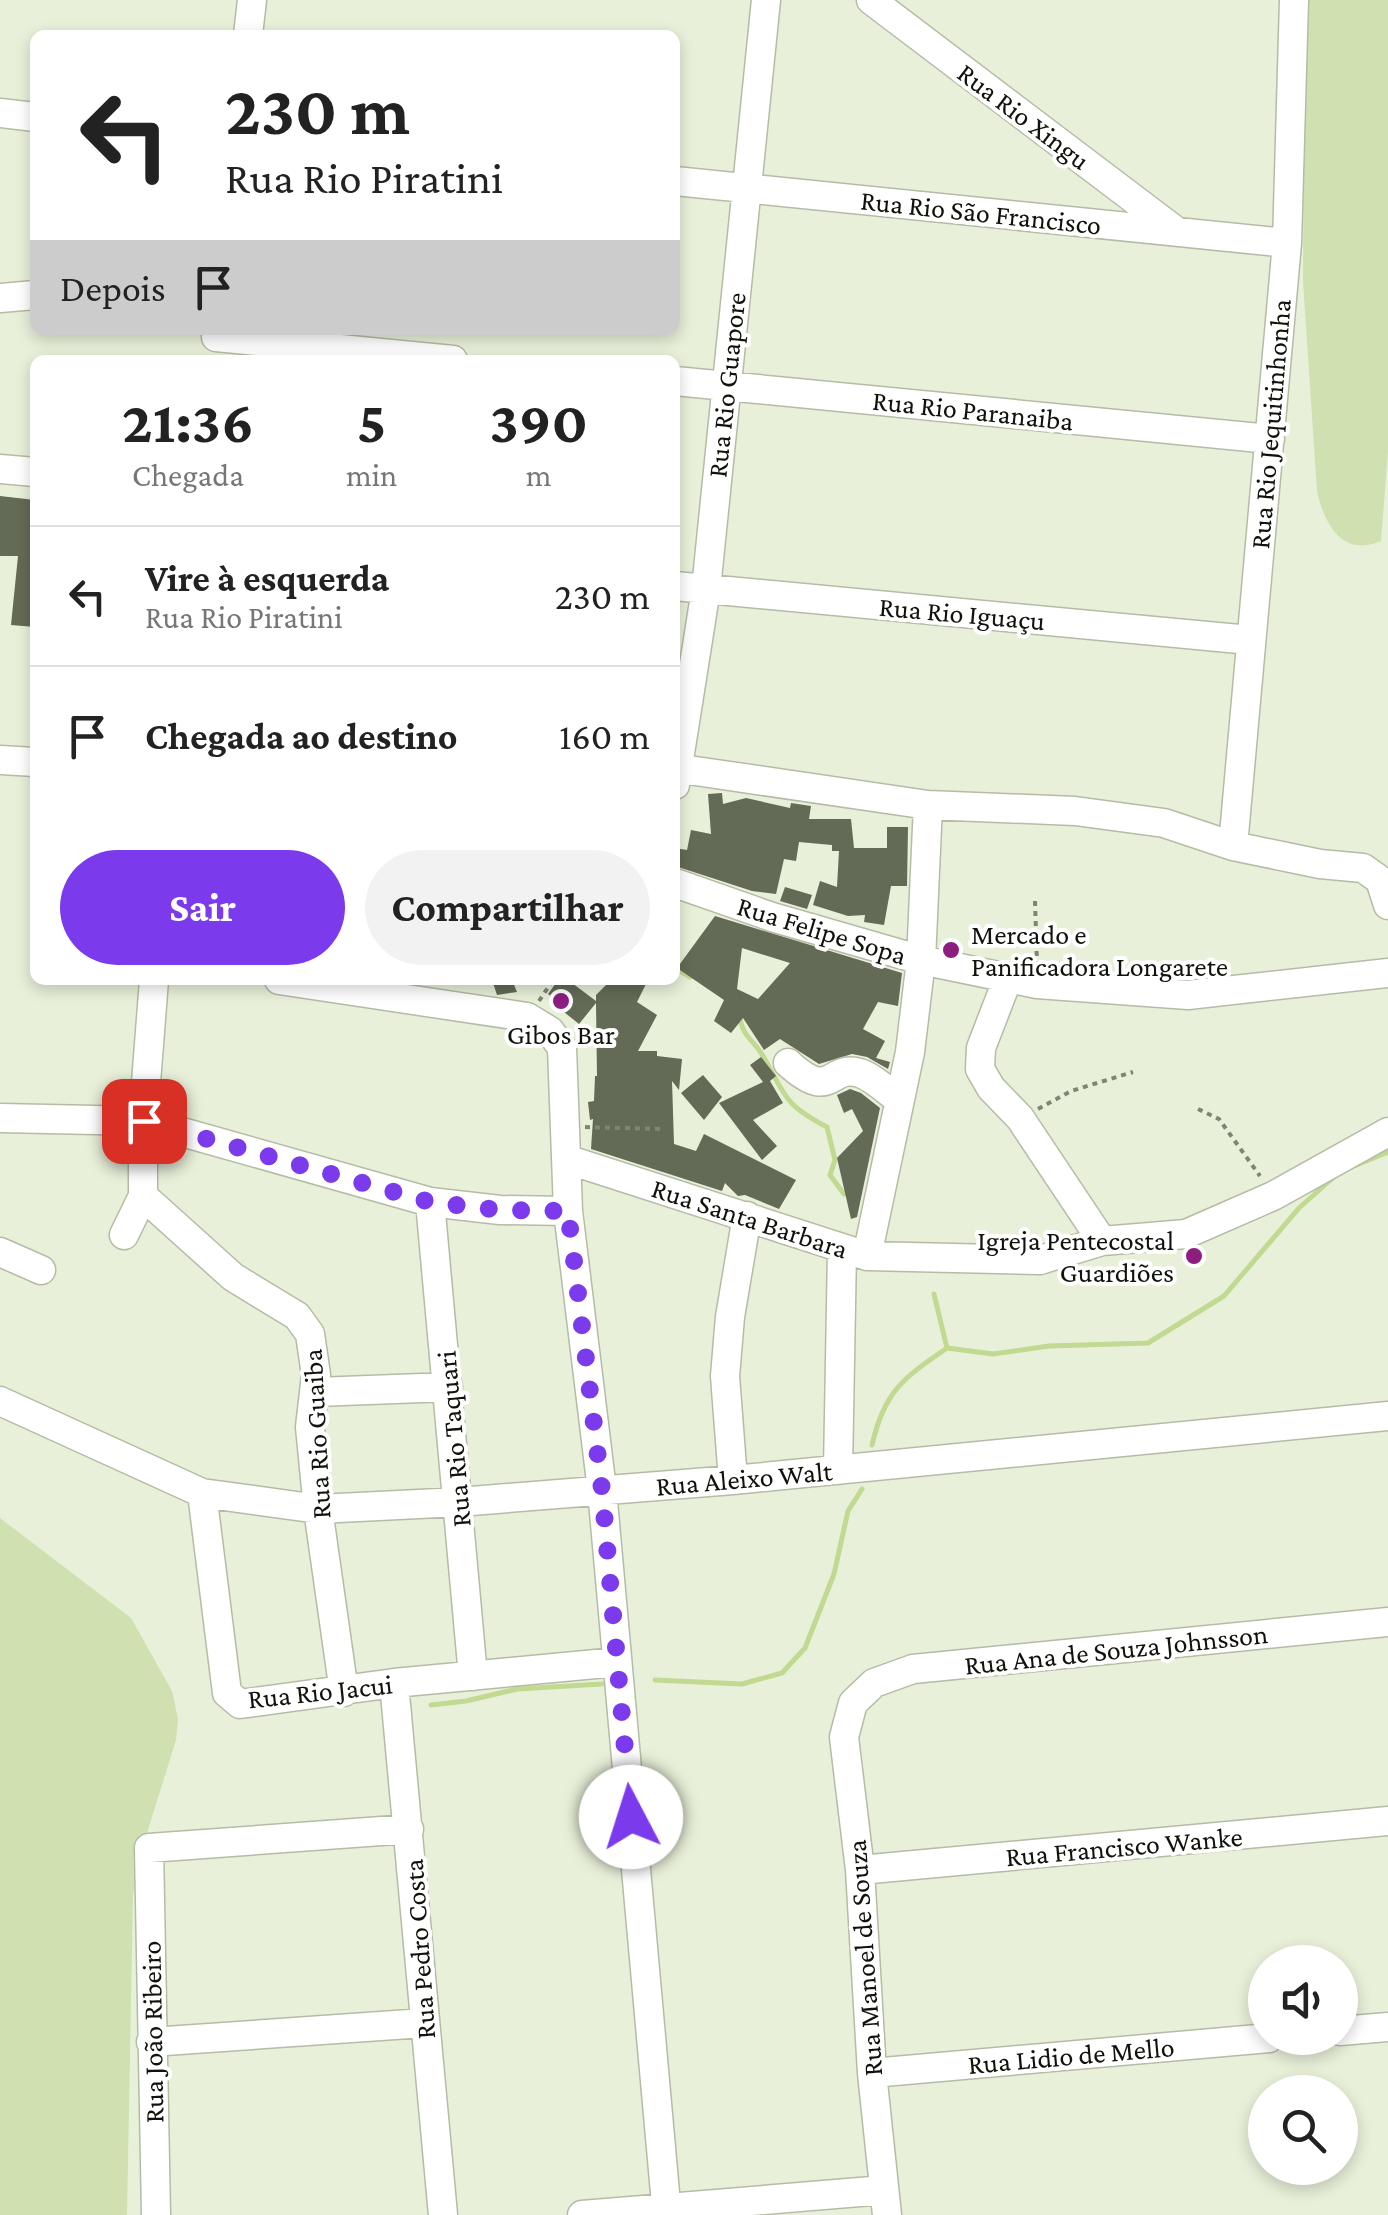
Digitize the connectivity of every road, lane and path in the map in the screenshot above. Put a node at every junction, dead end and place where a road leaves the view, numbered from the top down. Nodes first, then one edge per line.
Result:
1 (252, 0) edge
2 (766, 0) edge
3 (871, 0) edge
4 (1294, 0) edge
5 (249, 30) edge
6 (0, 114) edge
7 (30, 117) edge
8 (680, 182) edge
9 (745, 188) junction
10 (1177, 232) junction
11 (1287, 243) junction
12 (30, 295) edge
13 (0, 298) edge
14 (216, 342) edge
15 (387, 355) edge
16 (680, 382) edge
17 (726, 386) junction
18 (1270, 439) junction
19 (0, 469) edge
20 (30, 472) edge
21 (680, 586) edge
22 (706, 588) junction
23 (1250, 640) junction
24 (680, 749) edge
25 (0, 760) edge
26 (30, 762) edge
27 (680, 774) edge
28 (928, 804) junction
29 (1234, 846) junction
30 (680, 885) edge
31 (1034, 901) dead end
32 (1388, 906) edge
33 (921, 960) junction
34 (1388, 973) edge
35 (1008, 978) junction
36 (1037, 984) junction
37 (154, 985) edge
38 (341, 985) edge
39 (788, 1063) dead end
40 (1133, 1072) dead end
41 (900, 1100) junction
42 (1198, 1109) dead end
43 (0, 1118) edge
44 (1020, 1118) junction
45 (144, 1121) junction
46 (565, 1128) junction
47 (662, 1129) dead end
48 (1388, 1132) edge
49 (566, 1159) junction
50 (143, 1196) junction
51 (1274, 1196) junction
52 (430, 1202) junction
53 (568, 1211) junction
54 (747, 1216) junction
55 (124, 1235) dead end
56 (1102, 1241) junction
57 (0, 1252) edge
58 (855, 1253) junction
59 (41, 1270) dead end
60 (448, 1387) junction
61 (316, 1392) junction
62 (0, 1401) edge
63 (1388, 1416) edge
64 (838, 1470) junction
65 (733, 1480) junction
66 (602, 1490) junction
67 (202, 1493) junction
68 (459, 1502) junction
69 (318, 1509) junction
70 (1388, 1622) edge
71 (617, 1662) junction
72 (473, 1676) junction
73 (394, 1683) junction
74 (344, 1692) junction
75 (854, 1703) joint
76 (1388, 1821) edge
77 (409, 1828) junction
78 (860, 1870) junction
79 (424, 2023) junction
80 (1388, 2027) edge
81 (1358, 2030) edge
82 (1248, 2040) edge
83 (151, 2042) junction
84 (872, 2073) junction
85 (886, 2203) edge
86 (667, 2210) edge
87 (156, 2215) edge
88 (442, 2215) edge
89 (582, 2215) edge

1 - 5 street
2 - 9 street, Rua Rio Guapore
3 - 10 street, Rua Rio Xingu
4 - 11 street, Rua Rio Jequitinhonha
6 - 7 street
8 - 9 street, Rua Rio São Francisco
9 - 10 street, Rua Rio São Francisco
9 - 17 street, Rua Rio Guapore
10 - 11 street, Rua Rio São Francisco
11 - 18 street, Rua Rio Jequitinhonha
12 - 13 street
14 - 15 street
16 - 17 street, Rua Rio Paranaiba
17 - 18 street, Rua Rio Paranaiba
17 - 22 street, Rua Rio Guapore
18 - 23 street, Rua Rio Jequitinhonha
19 - 20 street
21 - 22 street, Rua Rio Iguaçu
22 - 23 street, Rua Rio Iguaçu
22 - 24 street, Rua Rio Guapore
23 - 29 street, Rua Rio Jequitinhonha
25 - 26 street
27 - 28 street
28 - 29 street
28 - 33 street
29 - 32 street
30 - 33 street, Rua Felipe Sopa
31 - 36 path
33 - 35 street, Rua Felipe Sopa
33 - 41 street
34 - 36 street, Rua Felipe Sopa
35 - 36 street, Rua Felipe Sopa
35 - 44 street
37 - 45 street
38 - 46 street
39 - 41 street
40 - 44 path
41 - 58 street
42 - 51 path
43 - 45 street
44 - 56 street
45 - 50 street
45 - 52 street
46 - 47 path
46 - 49 street
48 - 51 street, Rua Santa Barbara
49 - 53 street
49 - 54 street, Rua Santa Barbara
50 - 55 street
50 - 61 street, Rua Rio Guaiba
51 - 56 street, Rua Santa Barbara
52 - 53 street
52 - 60 street, Rua Rio Taquari
53 - 66 street
54 - 58 street, Rua Santa Barbara
54 - 65 street
56 - 58 street, Rua Santa Barbara
57 - 59 street
58 - 64 street
60 - 61 street
60 - 68 street, Rua Rio Taquari
61 - 69 street, Rua Rio Guaiba
62 - 67 street, Rua Aleixo Walt
63 - 64 street, Rua Aleixo Walt
64 - 65 street, Rua Aleixo Walt
65 - 66 street, Rua Aleixo Walt
66 - 68 street, Rua Aleixo Walt
66 - 71 street
67 - 69 street, Rua Aleixo Walt
67 - 74 street, Rua Rio Jacui
68 - 69 street, Rua Aleixo Walt
68 - 72 street, Rua Rio Taquari
69 - 74 street, Rua Rio Guaiba
70 - 75 street, Rua Ana de Souza Johnsson
71 - 72 street, Rua Rio Jacui
71 - 86 street
72 - 73 street, Rua Rio Jacui
73 - 74 street, Rua Rio Jacui
73 - 77 street, Rua Pedro Costa
75 - 78 street, Rua Manoel de Souza
76 - 78 street, Rua Francisco Wanke
77 - 79 street, Rua Pedro Costa
77 - 83 street, Rua João Ribeiro
78 - 84 street, Rua Manoel de Souza
79 - 83 street
79 - 88 street, Rua Pedro Costa
80 - 81 street
82 - 84 street, Rua Lidio de Mello
83 - 87 street, Rua João Ribeiro
84 - 85 street, Rua Manoel de Souza
85 - 86 street
86 - 89 street

